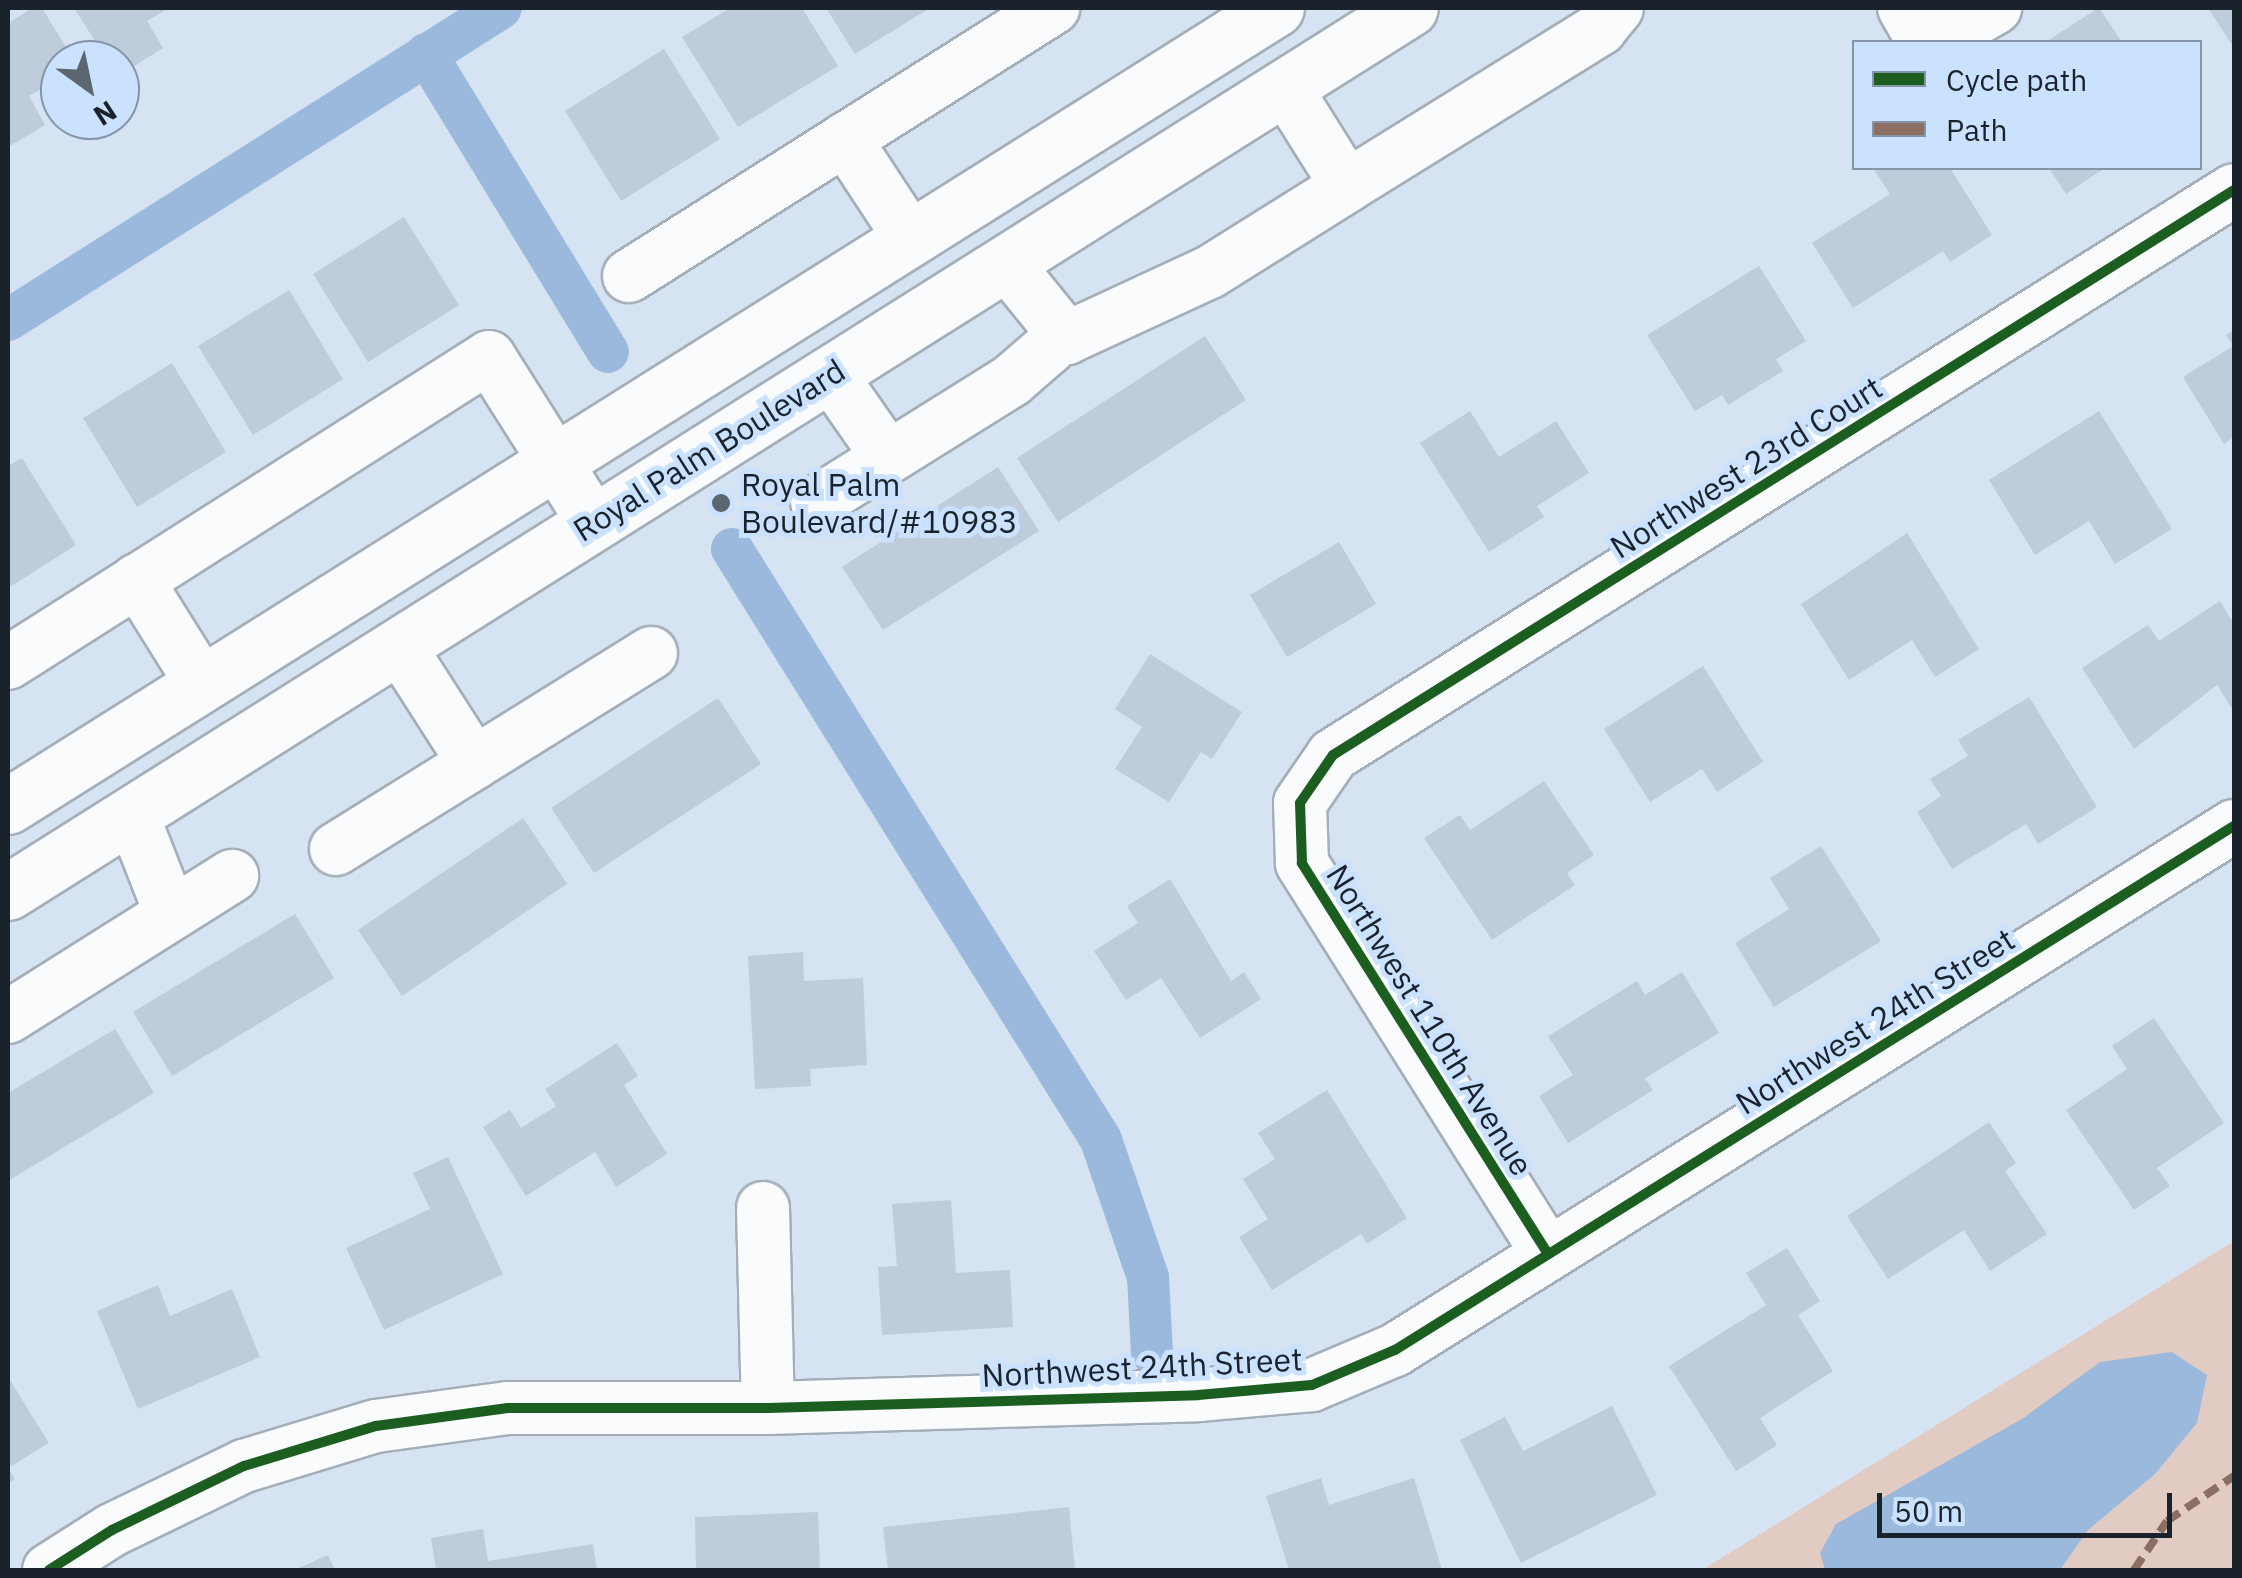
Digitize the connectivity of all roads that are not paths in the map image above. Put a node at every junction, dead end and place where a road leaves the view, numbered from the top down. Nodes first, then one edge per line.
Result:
1 (1052, 8) edge
2 (1276, 8) edge
3 (1410, 8) edge
4 (1617, 8) edge
5 (1904, 8) edge
6 (1995, 8) edge
7 (1285, 87) junction
8 (845, 139) junction
9 (1347, 186) junction
10 (2234, 190) edge
11 (910, 238) junction
12 (1006, 263) junction
13 (629, 276) dead end
14 (1056, 334) junction
15 (830, 374) junction
16 (888, 457) junction
17 (555, 462) junction
18 (817, 502) dead end
19 (594, 523) junction
20 (137, 580) junction
21 (399, 646) junction
22 (651, 653) dead end
23 (8, 662) edge
24 (202, 684) junction
25 (474, 763) junction
26 (1300, 803) joint
27 (8, 806) edge
28 (132, 814) junction
29 (2234, 826) edge
30 (336, 849) dead end
31 (232, 876) dead end
32 (8, 892) edge
33 (172, 914) junction
34 (8, 1018) edge
35 (763, 1208) dead end
36 (1548, 1254) junction
37 (768, 1408) junction
38 (49, 1570) edge

1 - 8 street
2 - 11 main road
3 - 7 main road, Royal Palm Boulevard
4 - 9 street
5 - 6 street
7 - 9 street
7 - 12 main road, Royal Palm Boulevard
8 - 11 street
8 - 13 street
9 - 14 street
10 - 26 street, Northwest 23rd Court
11 - 17 main road
12 - 14 street
12 - 15 main road, Royal Palm Boulevard
14 - 16 street
15 - 16 street
15 - 19 main road, Royal Palm Boulevard
16 - 18 street
17 - 19 street
17 - 20 street
17 - 24 main road
19 - 21 main road, Royal Palm Boulevard
20 - 23 street
20 - 24 street
21 - 25 street
21 - 28 main road, Royal Palm Boulevard
22 - 25 street
24 - 27 main road
25 - 30 street
26 - 36 street, Northwest 110th Avenue
28 - 32 main road, Royal Palm Boulevard
28 - 33 street
29 - 36 street, Northwest 24th Street
31 - 33 street
33 - 34 street
35 - 37 street
36 - 37 street, Northwest 24th Street
37 - 38 street, Northwest 24th Street

